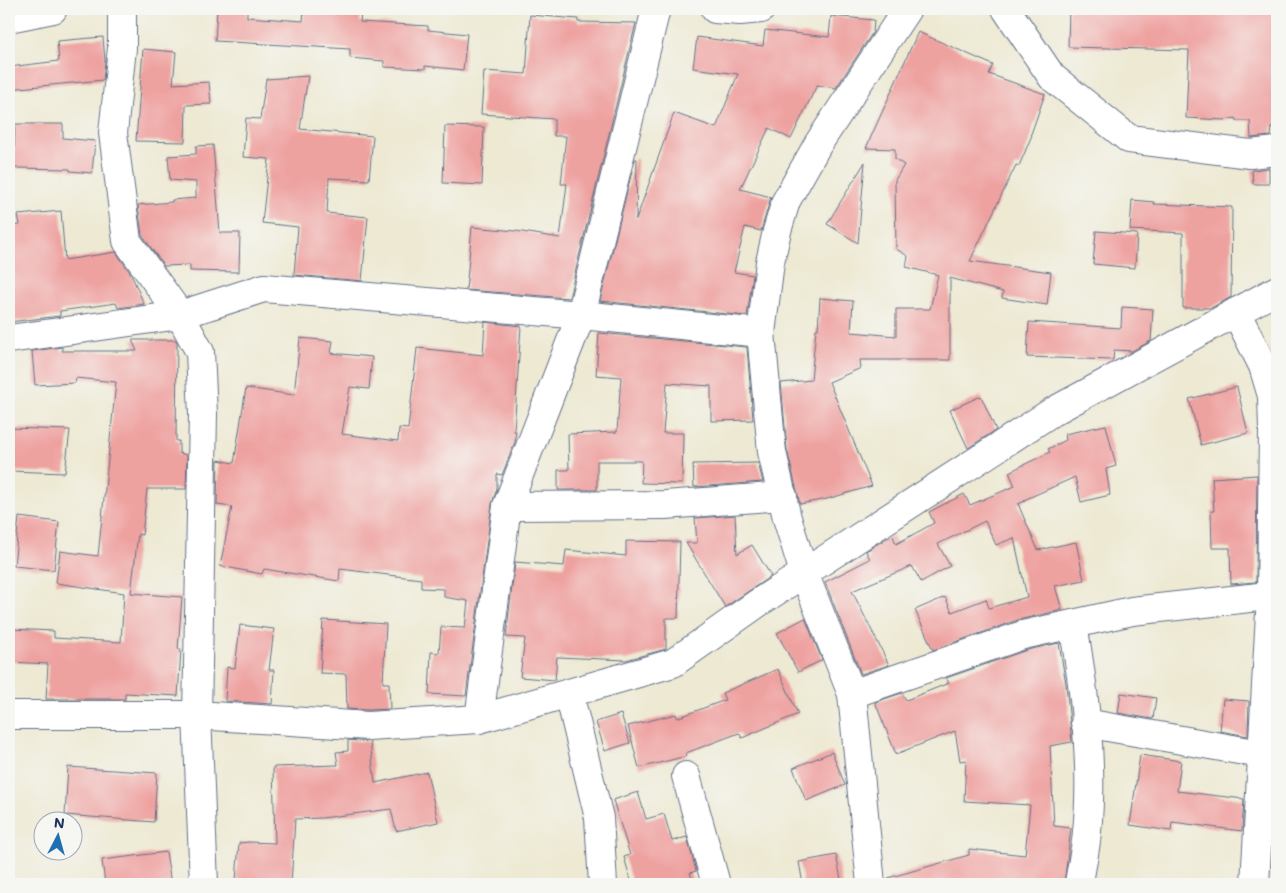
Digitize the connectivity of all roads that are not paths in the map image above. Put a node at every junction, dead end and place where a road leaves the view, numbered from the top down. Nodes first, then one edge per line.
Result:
1 (54, 9) edge
2 (122, 9) edge
3 (656, 9) edge
4 (715, 9) edge
5 (761, 9) edge
6 (907, 9) edge
7 (1006, 9) edge
8 (9, 18) edge
9 (1277, 151) edge
10 (1277, 290) edge
11 (1236, 312) junction
12 (180, 315) junction
13 (581, 315) junction
14 (761, 333) junction
15 (9, 339) edge
16 (783, 496) junction
17 (507, 506) junction
18 (804, 573) junction
19 (1274, 595) edge
20 (1073, 624) junction
21 (569, 693) junction
22 (852, 694) junction
23 (9, 715) edge
24 (196, 715) junction
25 (479, 719) junction
26 (1085, 723) junction
27 (1261, 754) junction
28 (686, 776) dead end
29 (204, 884) edge
30 (604, 884) edge
31 (716, 884) edge
32 (871, 884) edge
33 (1079, 884) edge
34 (1255, 884) edge

1 - 8 street
2 - 12 street
3 - 13 street
4 - 5 street
6 - 14 street
7 - 9 street
10 - 11 street
11 - 18 street
11 - 19 street
12 - 13 street
12 - 15 street
12 - 24 street
13 - 14 street
13 - 17 street
14 - 16 street
16 - 17 street
16 - 18 street
17 - 25 street
18 - 21 street
18 - 22 street
19 - 20 street
19 - 27 street
20 - 22 street
20 - 26 street
21 - 25 street
21 - 30 street
22 - 32 street
23 - 24 street
24 - 25 street
24 - 29 street
26 - 27 street
26 - 33 street
27 - 34 street
28 - 31 street

